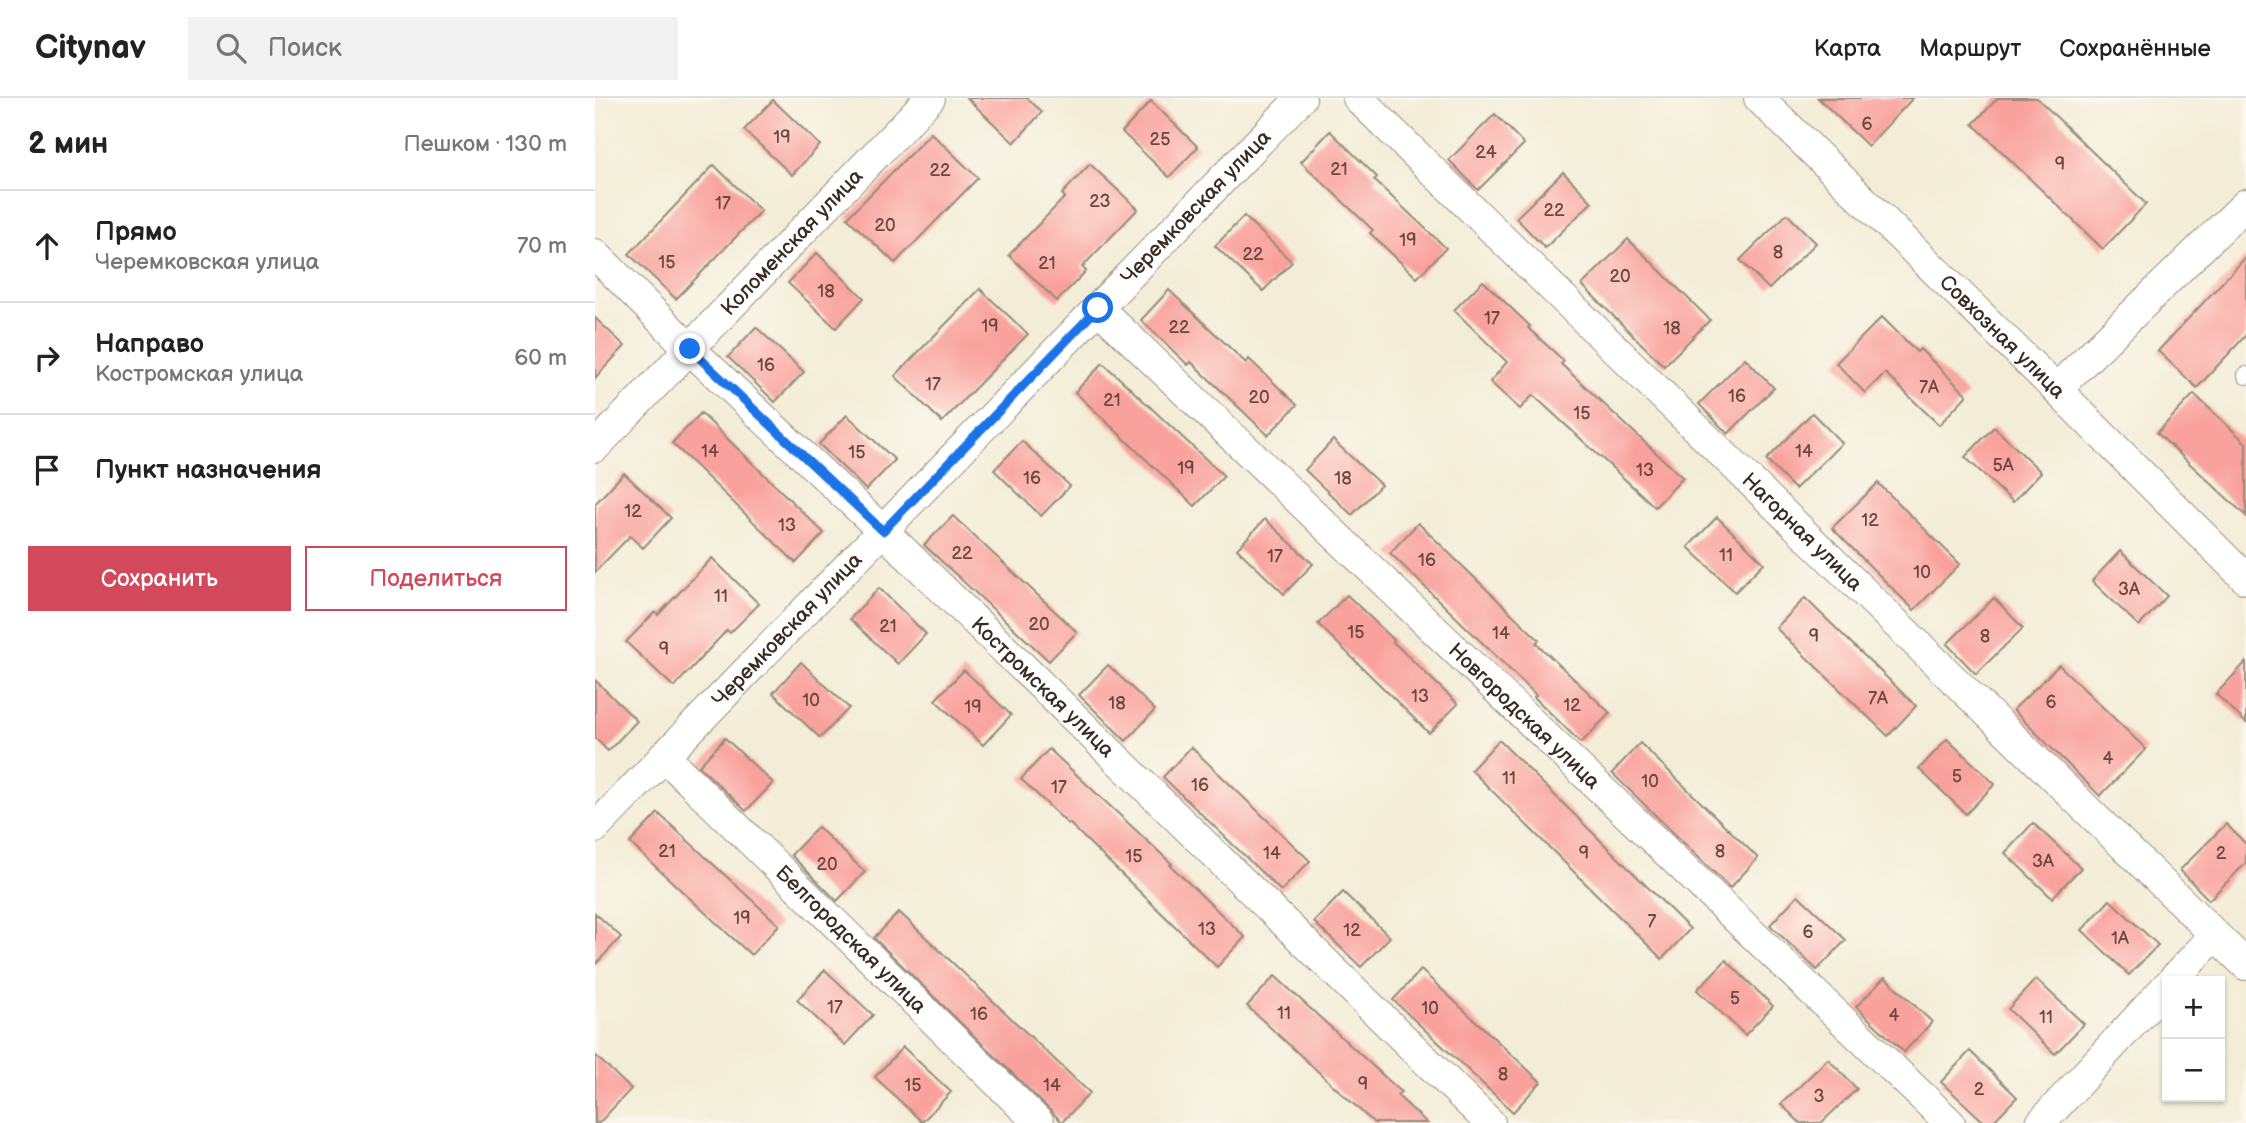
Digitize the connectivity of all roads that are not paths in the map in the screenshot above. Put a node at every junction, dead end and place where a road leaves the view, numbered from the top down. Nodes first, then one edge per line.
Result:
1 (930, 98) edge
2 (1301, 98) edge
3 (1358, 98) edge
4 (1759, 98) edge
5 (2246, 204) edge
6 (595, 254) edge
7 (1098, 308) junction
8 (690, 349) junction
9 (2056, 389) junction
10 (595, 447) edge
11 (883, 531) junction
12 (2246, 579) edge
13 (664, 756) junction
14 (595, 828) edge
15 (2215, 935) junction
16 (2246, 965) edge
17 (2177, 976) edge
18 (2162, 991) edge
19 (1039, 1123) edge
20 (1490, 1123) edge
21 (1950, 1123) edge
22 (2041, 1123) edge

1 - 8 street, Коломенская улица
2 - 7 street, Черемковская улица
3 - 15 street, Нагорная улица
4 - 9 street, Совхозная улица
5 - 9 street
6 - 8 street, Костромская улица
7 - 11 street, Черемковская улица
7 - 21 street, Новгородская улица
8 - 10 street, Коломенская улица
8 - 11 street, Костромская улица
9 - 12 street, Совхозная улица
11 - 13 street, Черемковская улица
11 - 20 street, Костромская улица
13 - 14 street, Черемковская улица
13 - 19 street, Белгородская улица
15 - 16 street, Нагорная улица
15 - 17 street
18 - 22 street

